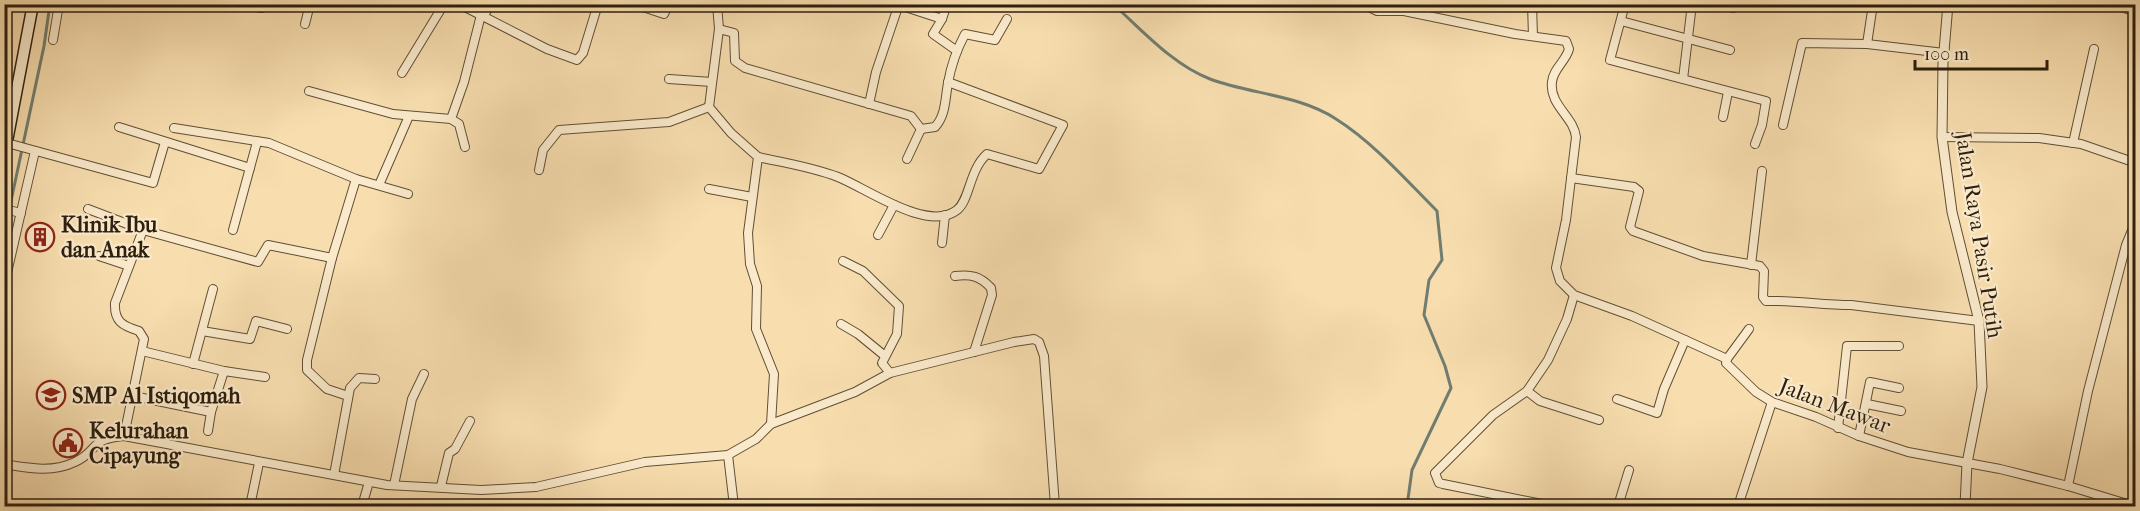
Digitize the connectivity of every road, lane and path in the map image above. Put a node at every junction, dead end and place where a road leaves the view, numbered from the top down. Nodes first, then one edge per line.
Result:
1 (33, 4) edge
2 (59, 4) edge
3 (238, 4) edge
4 (310, 4) edge
5 (444, 4) edge
6 (459, 4) edge
7 (490, 4) edge
8 (598, 4) edge
9 (634, 4) edge
10 (669, 4) edge
11 (717, 4) edge
12 (947, 4) edge
13 (1362, 4) edge
14 (1532, 4) edge
15 (1625, 4) edge
16 (1692, 4) edge
17 (1720, 4) edge
18 (1873, 4) edge
19 (1948, 4) edge
20 (2113, 4) edge
21 (898, 5) edge
22 (262, 8) dead end
23 (1733, 8) dead end
24 (2136, 12) edge
25 (483, 15) junction
26 (942, 19) junction
27 (1006, 19) dead end
28 (1622, 21) junction
29 (305, 24) dead end
30 (719, 29) junction
31 (1533, 36) junction
32 (1686, 39) junction
33 (53, 40) dead end
34 (1867, 44) junction
35 (2094, 49) dead end
36 (1730, 50) dead end
37 (957, 51) junction
38 (1944, 53) junction
39 (402, 73) dead end
40 (669, 79) dead end
41 (1683, 80) junction
42 (712, 82) junction
43 (948, 82) junction
44 (309, 91) dead end
45 (1728, 92) junction
46 (869, 104) junction
47 (709, 107) junction
48 (409, 116) junction
49 (1723, 117) dead end
50 (8, 118) edge
51 (451, 119) junction
52 (1783, 125) dead end
53 (119, 127) dead end
54 (174, 128) dead end
55 (921, 129) junction
56 (1942, 137) junction
57 (165, 142) junction
58 (257, 142) junction
59 (2073, 143) junction
60 (9, 144) junction
61 (1755, 144) dead end
62 (465, 147) dead end
63 (32, 150) junction
64 (4, 157) edge
65 (758, 157) junction
66 (907, 159) dead end
67 (2136, 163) edge
68 (250, 168) junction
69 (539, 170) dead end
70 (1762, 171) dead end
71 (1571, 178) junction
72 (356, 179) junction
73 (379, 184) junction
74 (709, 189) dead end
75 (408, 194) dead end
76 (752, 197) junction
77 (894, 205) junction
78 (4, 209) edge
79 (88, 209) dead end
80 (19, 212) junction
81 (945, 215) junction
82 (2136, 221) edge
83 (143, 230) junction
84 (233, 230) dead end
85 (878, 235) dead end
86 (10, 237) edge
87 (942, 243) dead end
88 (99, 256) dead end
89 (332, 258) junction
90 (843, 261) dead end
91 (1751, 265) junction
92 (129, 266) junction
93 (956, 276) dead end
94 (5, 284) edge
95 (213, 289) dead end
96 (1575, 295) junction
97 (1978, 321) junction
98 (841, 324) dead end
99 (287, 329) dead end
100 (1749, 329) dead end
101 (202, 331) junction
102 (1685, 340) junction
103 (1899, 346) dead end
104 (142, 351) junction
105 (974, 352) junction
106 (885, 356) junction
107 (1727, 359) junction
108 (193, 364) junction
109 (224, 370) junction
110 (424, 374) dead end
111 (890, 374) junction
112 (265, 377) dead end
113 (375, 379) dead end
114 (1899, 388) dead end
115 (1527, 391) junction
116 (134, 396) junction
117 (348, 396) junction
118 (1617, 399) dead end
119 (1772, 402) junction
120 (1867, 404) junction
121 (1901, 411) dead end
122 (212, 412) junction
123 (1599, 420) dead end
124 (470, 421) dead end
125 (771, 424) junction
126 (1838, 428) junction
127 (208, 431) dead end
128 (124, 436) junction
129 (1859, 436) junction
130 (728, 455) junction
131 (259, 463) junction
132 (1967, 463) junction
133 (4, 464) edge
134 (1629, 470) dead end
135 (334, 475) junction
136 (369, 482) junction
137 (394, 485) junction
138 (441, 486) junction
139 (2068, 486) junction
140 (250, 507) edge
141 (362, 507) edge
142 (734, 507) edge
143 (1055, 507) edge
144 (1552, 507) edge
145 (1618, 507) edge
146 (1738, 507) edge
147 (1965, 507) edge
148 (2134, 507) edge

1 - 50 main road
2 - 33 street
3 - 22 street
4 - 29 street
5 - 39 street
6 - 25 street
7 - 25 street
8 - 25 street
9 - 10 street
11 - 30 street
12 - 26 street
13 - 31 street
14 - 31 street
15 - 28 street
16 - 32 street
17 - 23 street
18 - 34 street
19 - 38 street, Jalan Raya Pasir Putih
20 - 24 street
21 - 26 street
21 - 46 street
25 - 51 street
26 - 37 street
27 - 37 street
28 - 32 street
28 - 41 street
30 - 42 street
30 - 46 street
31 - 71 street
32 - 36 street
32 - 41 street
34 - 38 street
34 - 52 street
35 - 59 street
37 - 43 street
38 - 56 street, Jalan Raya Pasir Putih
40 - 42 street
41 - 45 street
42 - 47 street
43 - 55 street
43 - 81 street
44 - 48 street
45 - 49 street
45 - 61 street
46 - 55 street
47 - 65 street
47 - 69 street
48 - 51 street
48 - 73 street
50 - 60 main road
51 - 62 street
53 - 57 street
54 - 58 street
55 - 66 street
56 - 59 street
56 - 97 street, Jalan Raya Pasir Putih
57 - 63 street
57 - 68 street
58 - 68 street
58 - 72 street
59 - 67 street
60 - 63 street
60 - 64 main road
63 - 80 street
65 - 76 street
65 - 77 street
68 - 84 street
70 - 91 street
71 - 91 street
71 - 96 street
72 - 73 street
72 - 89 street
73 - 75 street
74 - 76 street
76 - 125 street
77 - 81 street
77 - 85 street
78 - 80 street
79 - 83 street
80 - 86 street
81 - 87 street
82 - 139 street
83 - 89 street
83 - 92 street
86 - 94 street
88 - 92 street
89 - 117 street
90 - 106 street
91 - 97 street
92 - 104 street
93 - 105 street
95 - 101 street
96 - 102 street, Jalan Mawar
96 - 115 street
97 - 132 street, Jalan Raya Pasir Putih
98 - 106 street
99 - 101 street
100 - 107 street
101 - 108 street
102 - 107 street, Jalan Mawar
102 - 118 street
103 - 126 street
104 - 108 street
104 - 116 street
105 - 111 street
105 - 143 street
106 - 111 street
107 - 119 street, Jalan Mawar
108 - 109 street
109 - 112 street
109 - 122 street
110 - 137 street
111 - 125 street
113 - 117 street
114 - 120 street
115 - 123 street
115 - 144 street
116 - 122 street
116 - 128 street
117 - 135 street
119 - 126 street, Jalan Mawar
119 - 146 street
120 - 121 street
120 - 129 street
122 - 127 street
124 - 138 street
125 - 130 street
126 - 129 street, Jalan Mawar
128 - 131 street
128 - 133 street
129 - 132 street, Jalan Mawar
130 - 138 street
130 - 142 street
131 - 135 street
131 - 140 street
132 - 139 street, Jalan Mawar
132 - 147 street, Jalan Raya Pasir Putih
134 - 145 street
135 - 136 street
136 - 137 street
136 - 141 street
137 - 138 street
139 - 148 street, Jalan Mawar

